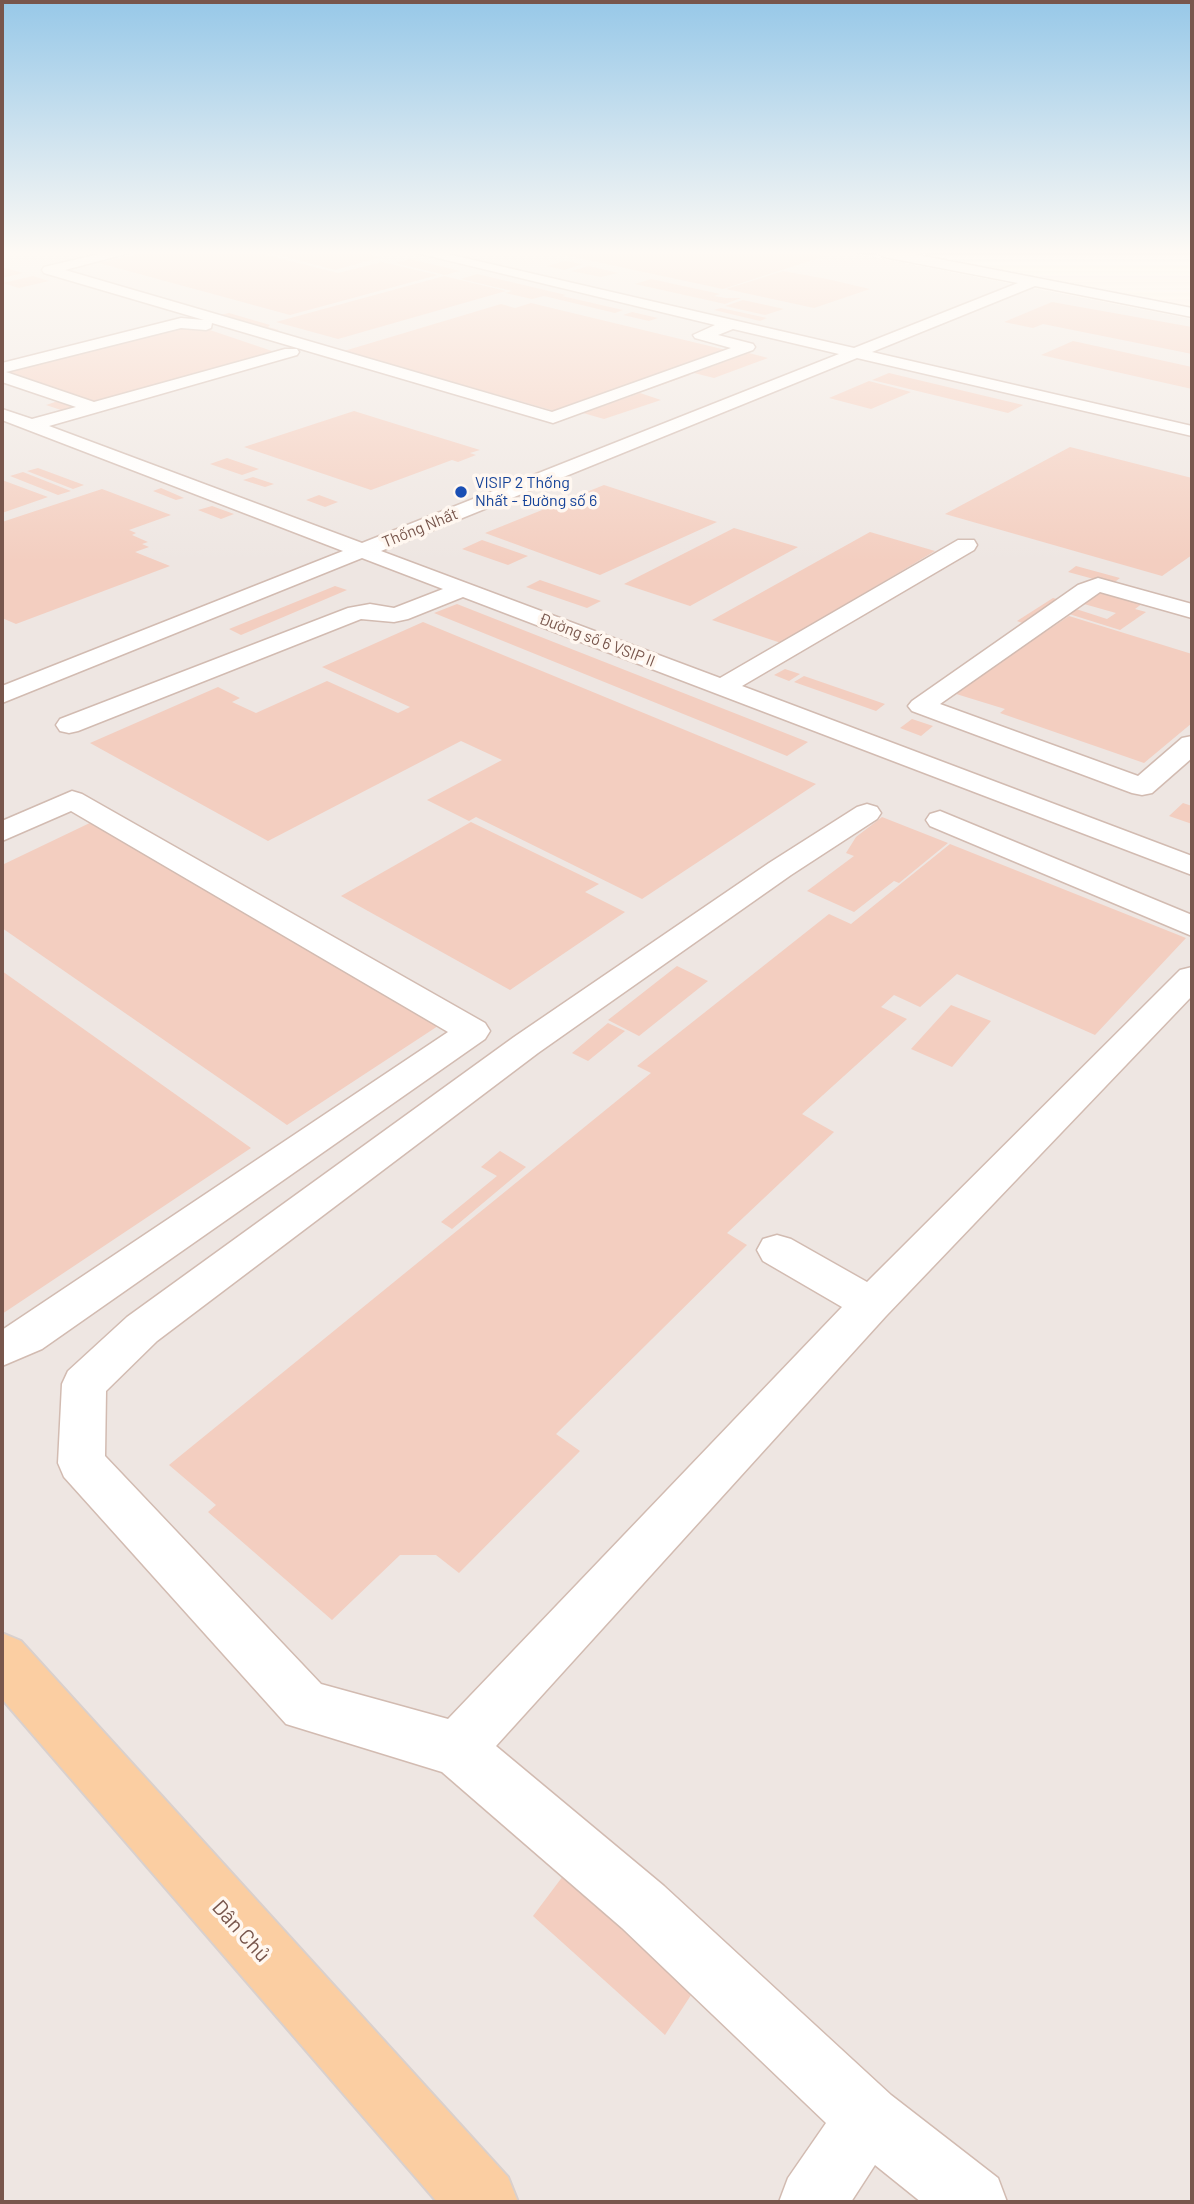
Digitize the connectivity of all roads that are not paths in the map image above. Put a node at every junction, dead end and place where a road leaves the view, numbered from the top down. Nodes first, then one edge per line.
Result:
1 (50, 356) edge
2 (278, 356) edge
3 (341, 356) edge
4 (723, 356) edge
5 (846, 356) edge
6 (865, 356) edge
7 (2, 368) edge
8 (2, 376) edge
9 (41, 390) junction
10 (2, 400) edge
11 (95, 408) junction
12 (2, 414) edge
13 (33, 425) junction
14 (1192, 431) edge
15 (966, 545) dead end
16 (362, 551) junction
17 (463, 589) junction
18 (1192, 611) edge
19 (722, 687) junction
20 (2, 695) edge
21 (69, 725) dead end
22 (939, 741) junction
23 (1192, 744) edge
24 (867, 813) dead end
25 (940, 820) dead end
26 (2, 832) edge
27 (1192, 866) edge
28 (1192, 926) edge
29 (1192, 977) edge
30 (776, 1250) dead end
31 (871, 1304) junction
32 (2, 1349) edge
33 (2, 1659) edge
34 (457, 1749) junction
35 (868, 2118) junction
36 (483, 2202) edge
37 (813, 2202) edge
38 (974, 2202) edge

1 - 7 street
2 - 11 street
3 - 4 street
5 - 16 street, Thống Nhất
6 - 14 street
8 - 9 street
9 - 10 street
9 - 11 street
11 - 13 street
12 - 13 street, Đường số 6 VSIP II
13 - 16 street, Đường số 6 VSIP II
15 - 19 street
16 - 17 street, Đường số 6 VSIP II
16 - 20 street, Thống Nhất
17 - 19 street, Đường số 6 VSIP II
17 - 21 street
18 - 22 street
19 - 22 street, Đường số 6 VSIP II
22 - 23 street
22 - 27 street, Đường số 6 VSIP II
24 - 34 street
25 - 28 lane
26 - 32 street
29 - 31 street
30 - 31 street
31 - 34 street
33 - 36 main road, Dân Chủ
34 - 35 street
35 - 37 street
35 - 38 street

